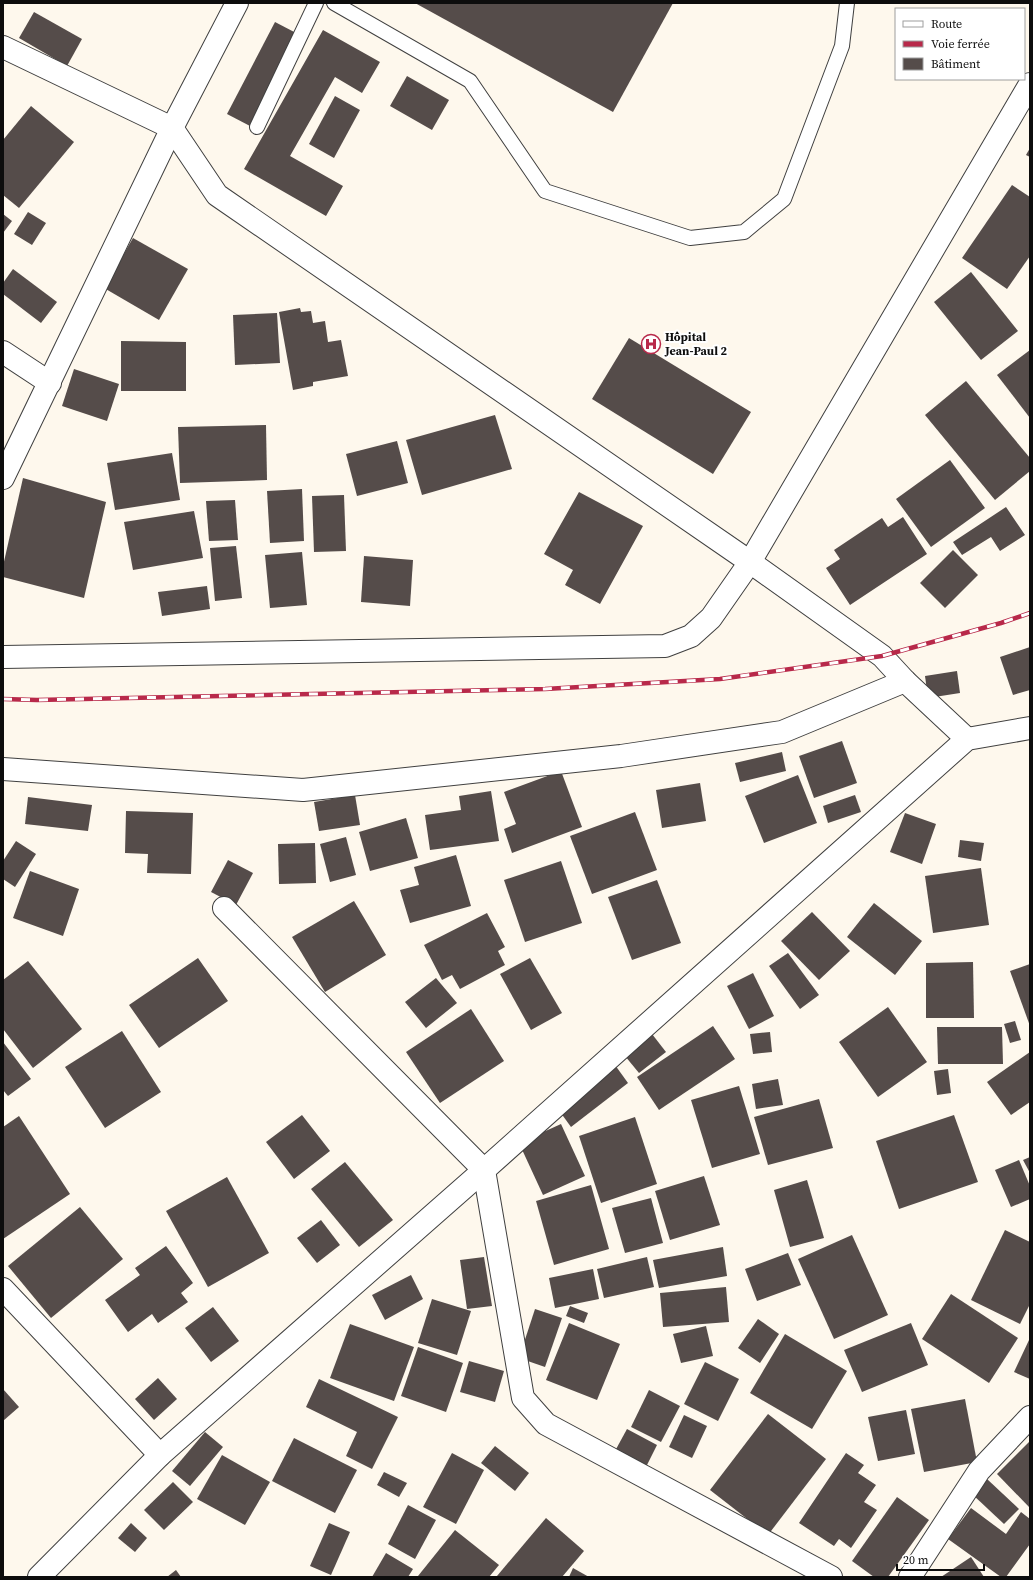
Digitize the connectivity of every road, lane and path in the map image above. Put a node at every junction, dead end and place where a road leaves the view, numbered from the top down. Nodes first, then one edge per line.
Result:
1 (237, 3) edge
2 (316, 3) edge
3 (334, 3) edge
4 (846, 3) edge
5 (3, 46) edge
6 (1030, 84) edge
7 (257, 127) dead end
8 (172, 128) junction
9 (3, 352) edge
10 (50, 384) junction
11 (3, 478) edge
12 (750, 562) junction
13 (3, 657) edge
14 (905, 681) junction
15 (1030, 728) edge
16 (967, 740) junction
17 (3, 769) edge
18 (224, 908) dead end
19 (484, 1170) junction
20 (3, 1289) edge
21 (1030, 1417) edge
22 (160, 1455) junction
23 (39, 1577) edge
24 (831, 1577) edge
25 (910, 1577) edge

1 - 8 street
2 - 7 lane
3 - 4 lane
5 - 8 street
6 - 12 street
8 - 10 street
8 - 12 street
9 - 10 street
10 - 11 street
12 - 13 street
12 - 14 street
14 - 16 street
14 - 17 street
15 - 16 street
16 - 19 street
18 - 19 street
19 - 22 street
19 - 24 street
20 - 22 street
21 - 25 street
22 - 23 street

